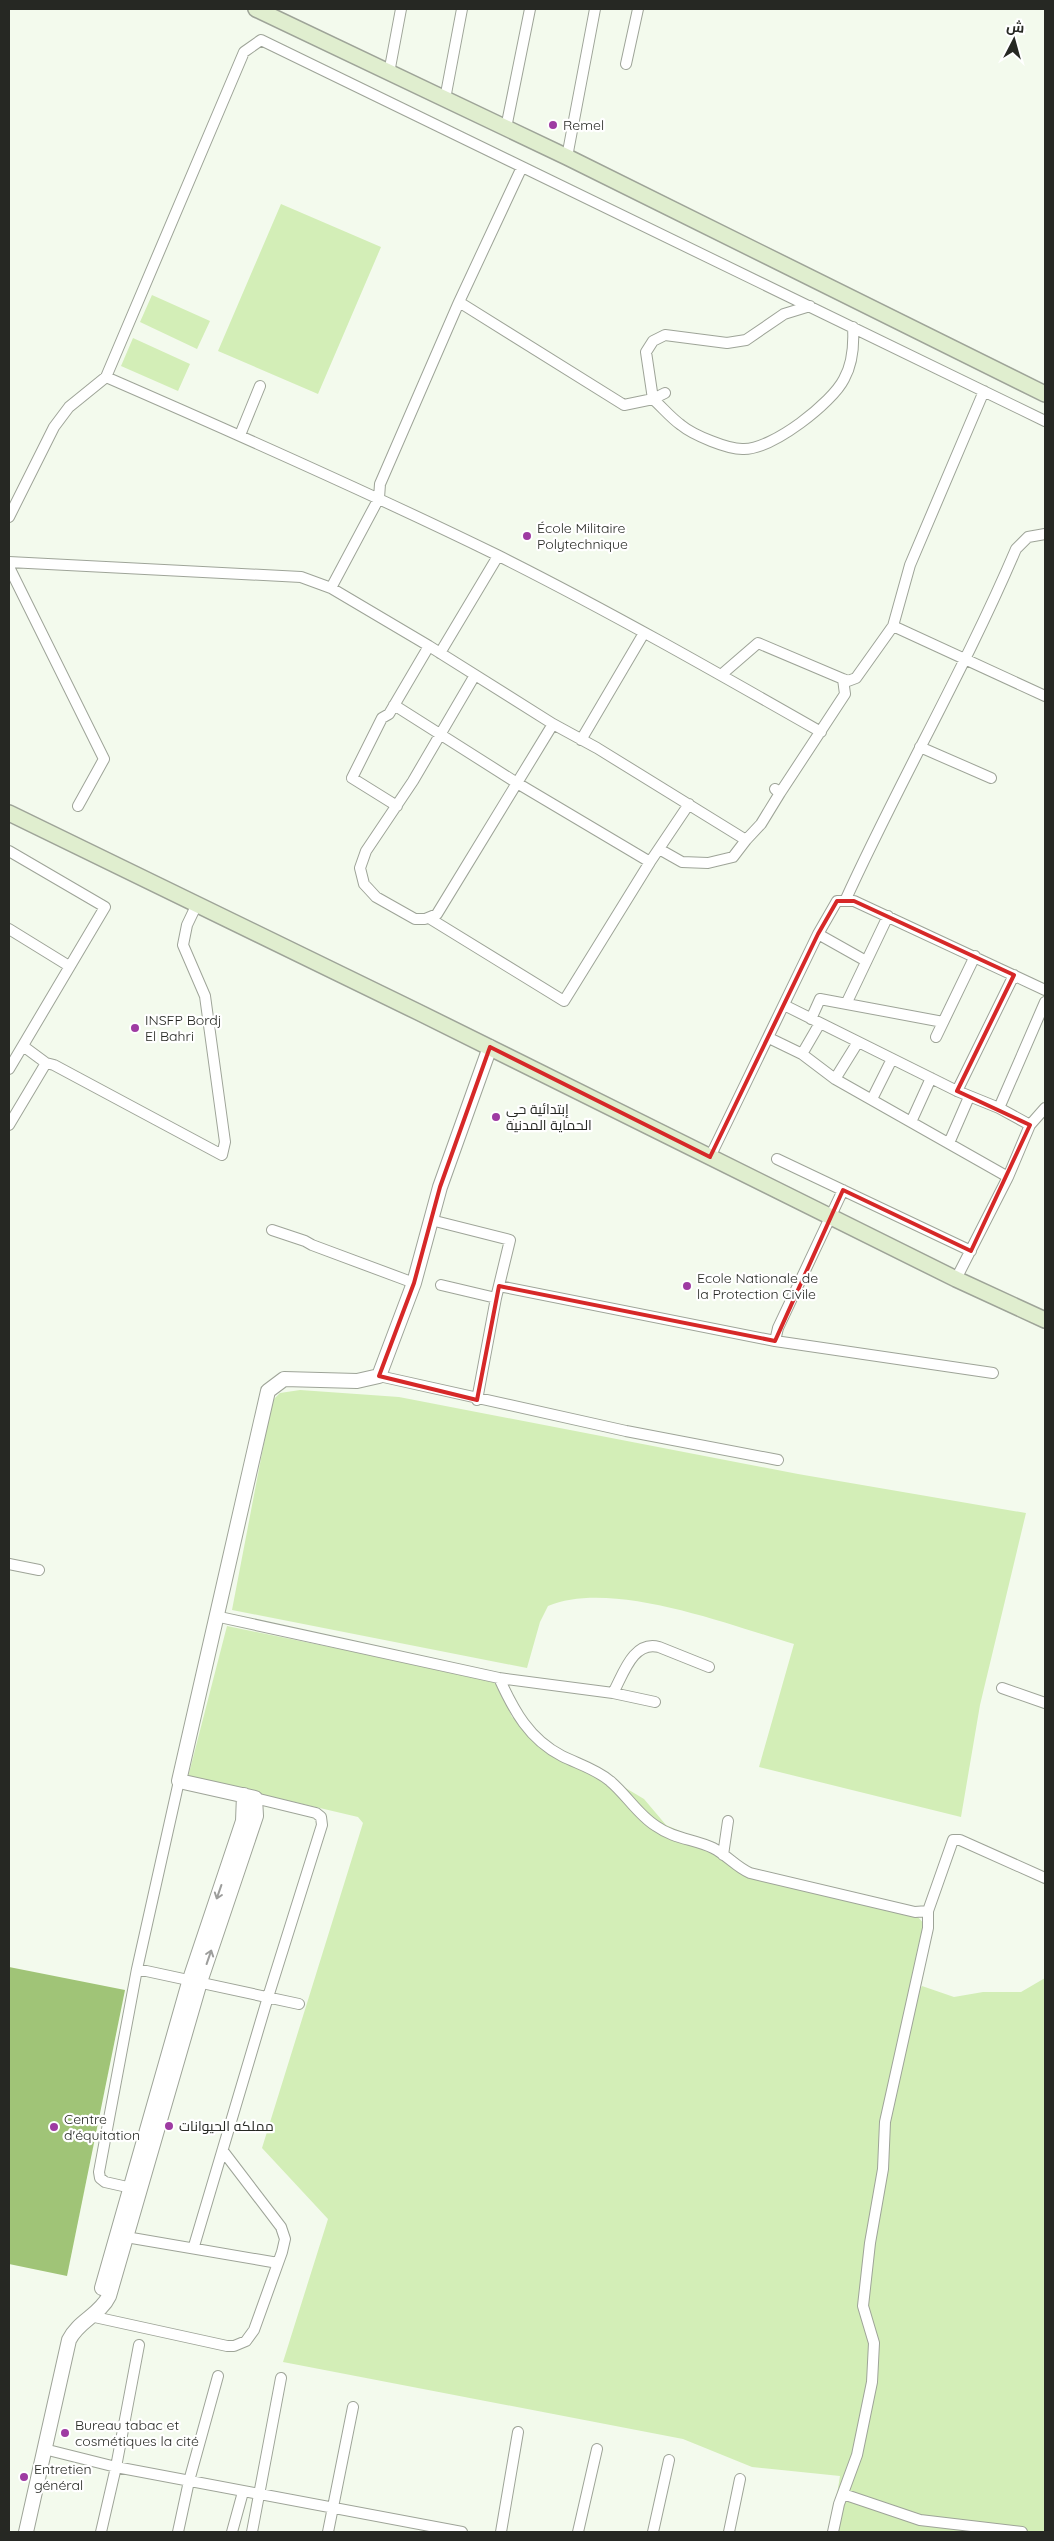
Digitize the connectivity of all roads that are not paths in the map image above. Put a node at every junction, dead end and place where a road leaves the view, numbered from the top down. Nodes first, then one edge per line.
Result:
1 (256, 9) edge
2 (401, 9) edge
3 (462, 9) edge
4 (530, 9) edge
5 (595, 9) edge
6 (638, 9) edge
7 (281, 15) edge
8 (626, 64) dead end
9 (389, 73) junction
10 (445, 99) junction
11 (506, 128) junction
12 (567, 157) junction
13 (522, 167) junction
14 (460, 302) junction
15 (810, 306) junction
16 (853, 327) junction
17 (106, 377) junction
18 (260, 386) dead end
19 (984, 391) junction
20 (665, 393) dead end
21 (1045, 394) edge
22 (654, 399) junction
23 (1045, 421) edge
24 (240, 436) junction
25 (378, 498) junction
26 (9, 517) edge
27 (1045, 534) edge
28 (498, 556) junction
29 (9, 562) edge
30 (9, 567) edge
31 (331, 588) junction
32 (893, 626) junction
33 (644, 634) junction
34 (429, 646) junction
35 (440, 653) junction
36 (965, 659) junction
37 (475, 675) junction
38 (721, 675) junction
39 (843, 679) junction
40 (1045, 696) edge
41 (394, 705) junction
42 (553, 724) junction
43 (821, 732) junction
44 (440, 735) junction
45 (580, 740) junction
46 (920, 747) junction
47 (991, 778) dead end
48 (516, 783) junction
49 (689, 804) junction
50 (78, 806) dead end
51 (397, 806) junction
52 (9, 813) edge
53 (746, 840) junction
54 (659, 849) junction
55 (9, 851) edge
56 (650, 862) junction
57 (845, 901) junction
58 (197, 904) junction
59 (888, 916) junction
60 (430, 918) junction
61 (9, 928) edge
62 (818, 934) junction
63 (975, 956) junction
64 (866, 961) junction
65 (69, 966) junction
66 (1014, 975) junction
67 (1045, 990) edge
68 (847, 1002) junction
69 (1045, 1002) edge
70 (784, 1005) junction
71 (816, 1021) junction
72 (943, 1022) junction
73 (936, 1037) dead end
74 (770, 1038) junction
75 (858, 1042) junction
76 (23, 1046) junction
77 (490, 1047) junction
78 (802, 1054) junction
79 (892, 1058) junction
80 (46, 1063) junction
81 (9, 1069) edge
82 (930, 1078) junction
83 (835, 1079) junction
84 (957, 1091) junction
85 (969, 1097) junction
86 (872, 1099) junction
87 (999, 1108) junction
88 (1045, 1108) edge
89 (912, 1122) junction
90 (9, 1125) edge
91 (1030, 1126) junction
92 (949, 1143) junction
93 (710, 1157) junction
94 (777, 1159) dead end
95 (1008, 1177) junction
96 (843, 1190) junction
97 (831, 1217) junction
98 (431, 1220) junction
99 (272, 1230) dead end
100 (971, 1250) junction
101 (956, 1280) junction
102 (414, 1283) junction
103 (441, 1285) dead end
104 (498, 1286) junction
105 (496, 1298) junction
106 (1045, 1320) edge
107 (775, 1341) junction
108 (993, 1374) dead end
109 (378, 1376) junction
110 (477, 1400) junction
111 (778, 1460) dead end
112 (9, 1564) edge
113 (39, 1570) dead end
114 (215, 1616) junction
115 (708, 1667) dead end
116 (499, 1678) junction
117 (1002, 1688) dead end
118 (613, 1693) junction
119 (654, 1702) dead end
120 (1045, 1703) edge
121 (179, 1781) junction
122 (249, 1796) junction
123 (728, 1821) dead end
124 (723, 1855) junction
125 (1045, 1878) edge
126 (928, 1911) junction
127 (137, 1969) junction
128 (195, 1980) junction
129 (268, 1997) junction
130 (299, 2004) dead end
131 (223, 2152) junction
132 (134, 2188) junction
133 (126, 2236) junction
134 (194, 2246) junction
135 (278, 2263) junction
136 (90, 2316) junction
137 (138, 2345) dead end
138 (218, 2376) dead end
139 (281, 2378) dead end
140 (353, 2407) dead end
141 (518, 2432) dead end
142 (44, 2449) junction
143 (597, 2449) dead end
144 (669, 2460) dead end
145 (116, 2467) junction
146 (740, 2479) dead end
147 (189, 2481) junction
148 (243, 2492) junction
149 (843, 2494) junction
150 (259, 2495) junction
151 (333, 2508) junction
152 (26, 2532) edge
153 (101, 2532) edge
154 (178, 2532) edge
155 (232, 2532) edge
156 (252, 2532) edge
157 (328, 2532) edge
158 (462, 2532) edge
159 (501, 2532) edge
160 (578, 2532) edge
161 (653, 2532) edge
162 (729, 2532) edge
163 (833, 2532) edge
164 (1022, 2532) edge

1 - 7 main road
2 - 9 street
3 - 10 street
4 - 11 street
5 - 12 street
6 - 8 street
7 - 9 main road
9 - 10 main road
10 - 11 main road
11 - 12 main road
12 - 21 main road
13 - 14 street
13 - 15 street
13 - 17 street
14 - 22 street
14 - 25 street
15 - 16 street
15 - 22 street
16 - 19 street
16 - 22 street
17 - 24 street
17 - 26 street
18 - 24 street
19 - 23 street
19 - 32 street
20 - 22 street
24 - 25 street
25 - 28 street
25 - 31 street
27 - 36 street
28 - 33 street
28 - 35 street
29 - 31 street
30 - 50 street
31 - 34 street
32 - 36 street
32 - 39 street
33 - 38 street
33 - 45 street
34 - 35 street
34 - 41 street
35 - 37 street
36 - 40 street
36 - 46 street
37 - 42 street
37 - 44 street
38 - 39 street
38 - 43 street
39 - 43 street
41 - 44 street
41 - 51 street
42 - 45 street
42 - 48 street
43 - 53 street
44 - 48 street
44 - 51 street
45 - 49 street
46 - 47 street
46 - 57 street
48 - 56 street
48 - 60 street
49 - 53 street
49 - 54 street
51 - 60 street
52 - 58 main road
53 - 54 street
54 - 56 street
55 - 65 street
56 - 60 street
57 - 59 street
57 - 62 street
58 - 77 main road
58 - 80 street
59 - 63 street
59 - 64 street
61 - 65 street
62 - 64 street
62 - 70 street
63 - 66 street
63 - 72 street
64 - 68 street
65 - 76 street
66 - 67 street
66 - 84 street
68 - 71 street
68 - 72 street
69 - 87 street
70 - 71 street
70 - 74 street
71 - 75 street
71 - 78 street
72 - 73 street
74 - 78 street
74 - 93 street
75 - 79 street
75 - 83 street
76 - 80 street
76 - 81 street
77 - 93 main road
77 - 98 street
78 - 83 street
79 - 82 street
79 - 86 street
80 - 90 street
82 - 84 street
82 - 89 street
83 - 86 street
84 - 85 street
85 - 87 street
85 - 92 street
86 - 89 street
87 - 91 street
88 - 91 street
89 - 92 street
91 - 95 street
92 - 95 street
93 - 97 main road
94 - 96 street
95 - 100 street
96 - 97 street
96 - 100 street
97 - 101 main road
97 - 107 street
98 - 102 street
98 - 104 street
99 - 102 street
100 - 101 street
101 - 106 main road
102 - 109 street
103 - 105 street
104 - 105 street
104 - 107 street
105 - 110 street
107 - 108 street
109 - 110 street
109 - 114 street
110 - 111 street
112 - 113 street
114 - 116 street
114 - 121 street
115 - 118 street
116 - 118 street
116 - 124 street
117 - 120 street
118 - 119 street
121 - 122 street
121 - 127 street
122 - 128 street
122 - 129 street
123 - 124 street
124 - 126 street
125 - 126 street
126 - 149 street
127 - 128 street
127 - 132 street
128 - 129 street
128 - 132 street
129 - 130 street
129 - 131 street
131 - 134 street
131 - 135 street
132 - 133 street
132 - 136 street
133 - 134 street
133 - 136 street
134 - 135 street
135 - 136 street
136 - 142 street
137 - 145 street
138 - 147 street
139 - 150 street
140 - 151 street
141 - 159 street
142 - 145 street
142 - 152 street
143 - 160 street
144 - 161 street
145 - 147 street
145 - 153 street
146 - 162 street
147 - 148 street
147 - 154 street
148 - 150 street
148 - 155 street
149 - 163 street
149 - 164 street
150 - 151 street
150 - 156 street
151 - 157 street
151 - 158 street

